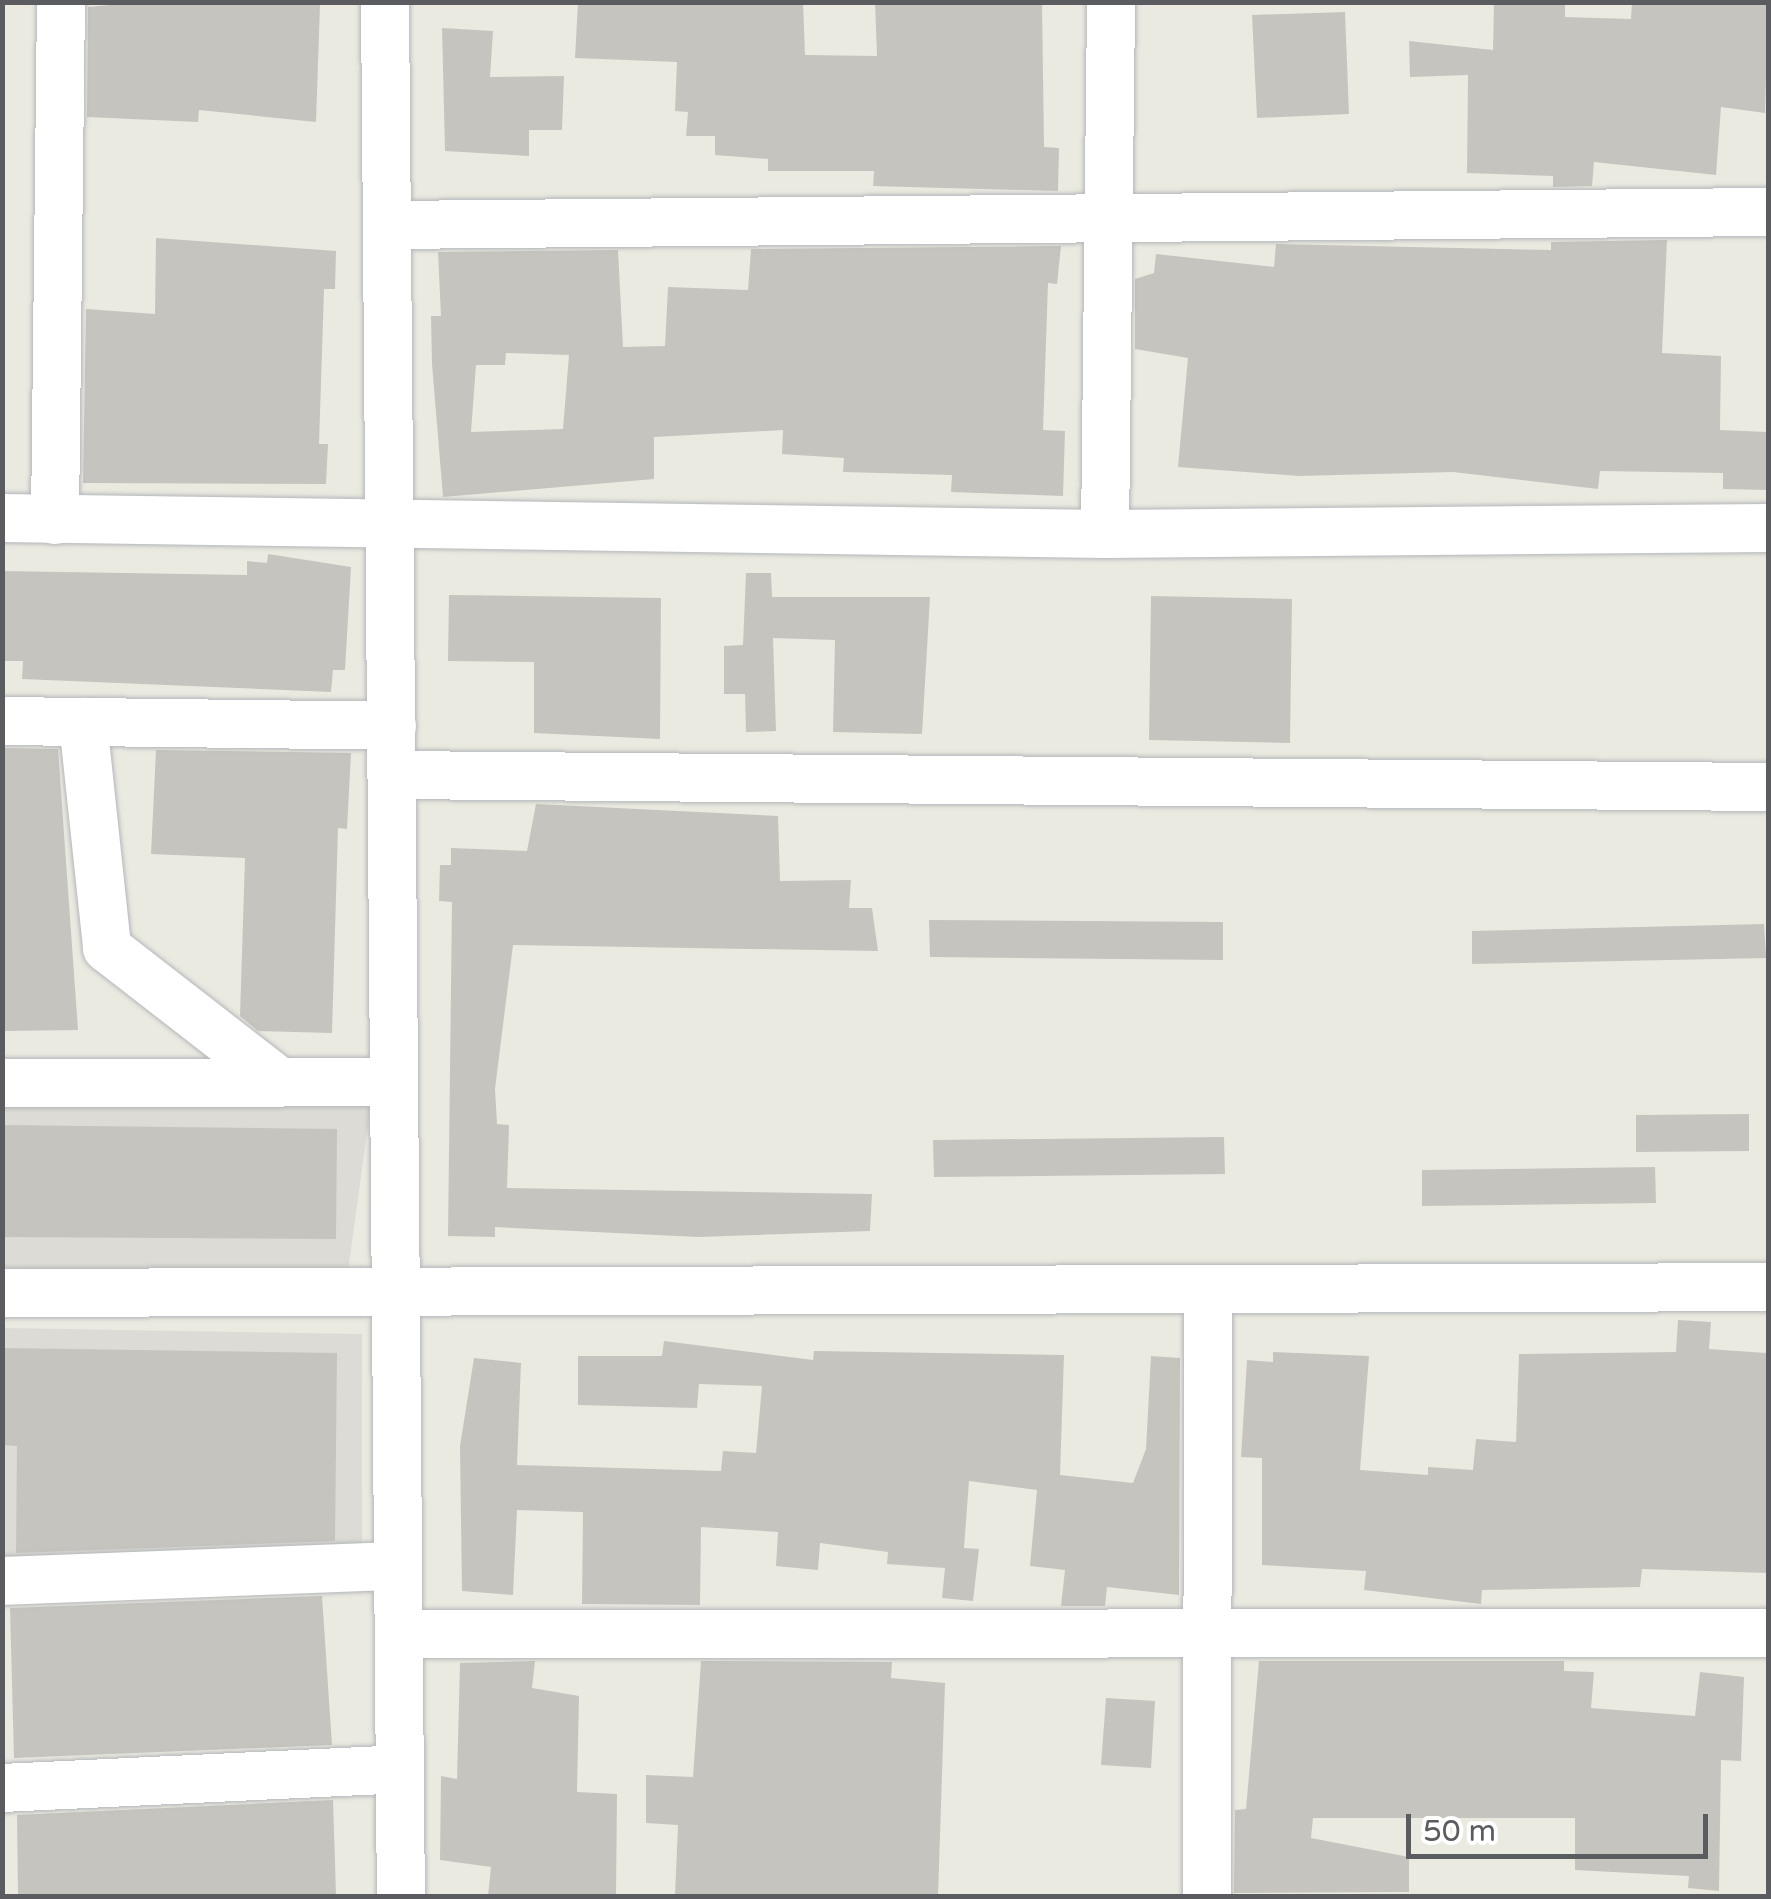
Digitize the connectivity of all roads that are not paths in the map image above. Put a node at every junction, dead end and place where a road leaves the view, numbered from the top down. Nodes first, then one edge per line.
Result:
1 (61, 2) edge
2 (385, 2) edge
3 (1112, 2) edge
4 (1768, 212) edge
5 (1112, 218) junction
6 (387, 226) junction
7 (2, 518) edge
8 (55, 520) junction
9 (1768, 528) edge
10 (390, 529) junction
11 (1105, 534) junction
12 (2, 721) edge
13 (82, 722) junction
14 (392, 726) junction
15 (392, 775) junction
16 (1768, 787) edge
17 (280, 1082) junction
18 (394, 1082) junction
19 (2, 1084) edge
20 (1768, 1288) edge
21 (2, 1293) edge
22 (1208, 1293) junction
23 (396, 1294) junction
24 (398, 1566) junction
25 (2, 1581) edge
26 (1768, 1633) edge
27 (399, 1634) junction
28 (1207, 1638) junction
29 (400, 1769) junction
30 (2, 1788) edge
31 (401, 1896) edge
32 (1206, 1896) edge

1 - 8 street
2 - 6 street
3 - 5 street
4 - 5 street
5 - 6 street
5 - 11 street
6 - 10 street
7 - 8 street
8 - 10 street
9 - 11 street
10 - 11 street
10 - 14 street
12 - 13 street
13 - 14 street
13 - 17 street
14 - 15 street
15 - 16 street
15 - 18 street
17 - 18 street
17 - 19 street
18 - 23 street
20 - 22 street
21 - 23 street
22 - 23 street
22 - 28 street
23 - 24 street
24 - 25 street
24 - 27 street
26 - 28 street
27 - 28 street
27 - 29 street
28 - 32 street
29 - 30 street
29 - 31 street

